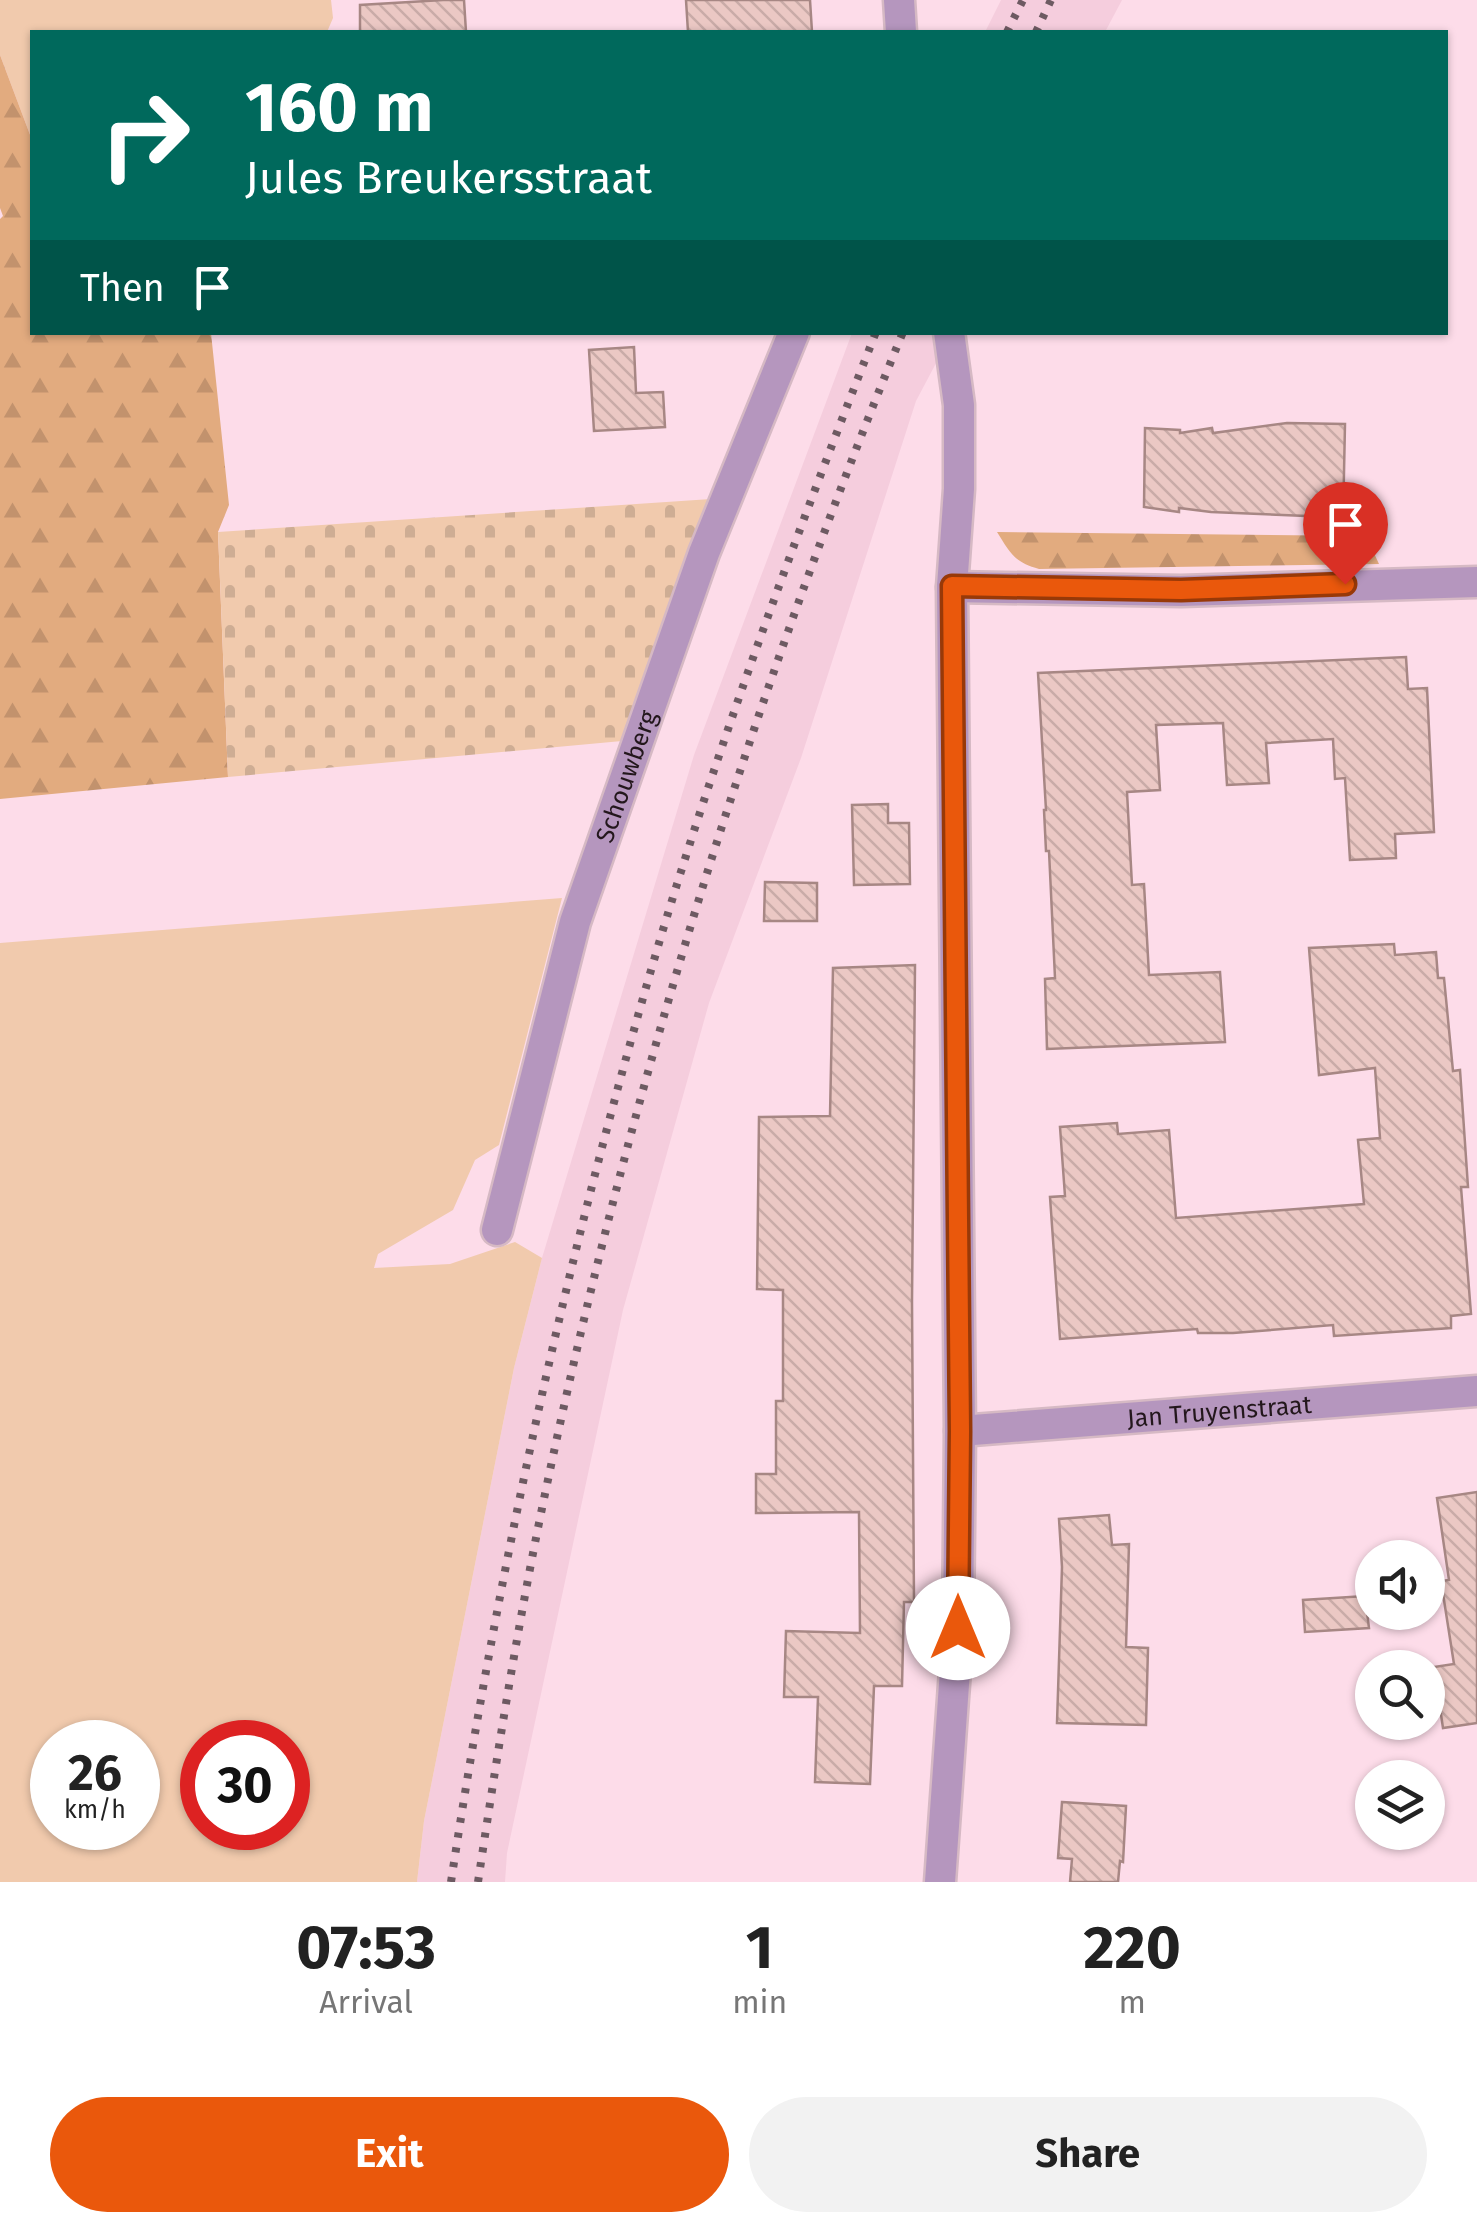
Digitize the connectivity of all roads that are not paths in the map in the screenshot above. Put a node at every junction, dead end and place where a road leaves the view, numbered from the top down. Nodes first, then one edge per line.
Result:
1 (898, 0) edge
2 (901, 30) edge
3 (793, 335) edge
4 (949, 335) edge
5 (1477, 582) edge
6 (952, 586) junction
7 (497, 1230) dead end
8 (1477, 1390) edge
9 (960, 1431) junction
10 (940, 1882) edge

1 - 2 street
3 - 7 street, Schouwberg
4 - 6 street
5 - 6 street
6 - 9 street
8 - 9 street, Jan Truyenstraat
9 - 10 street

